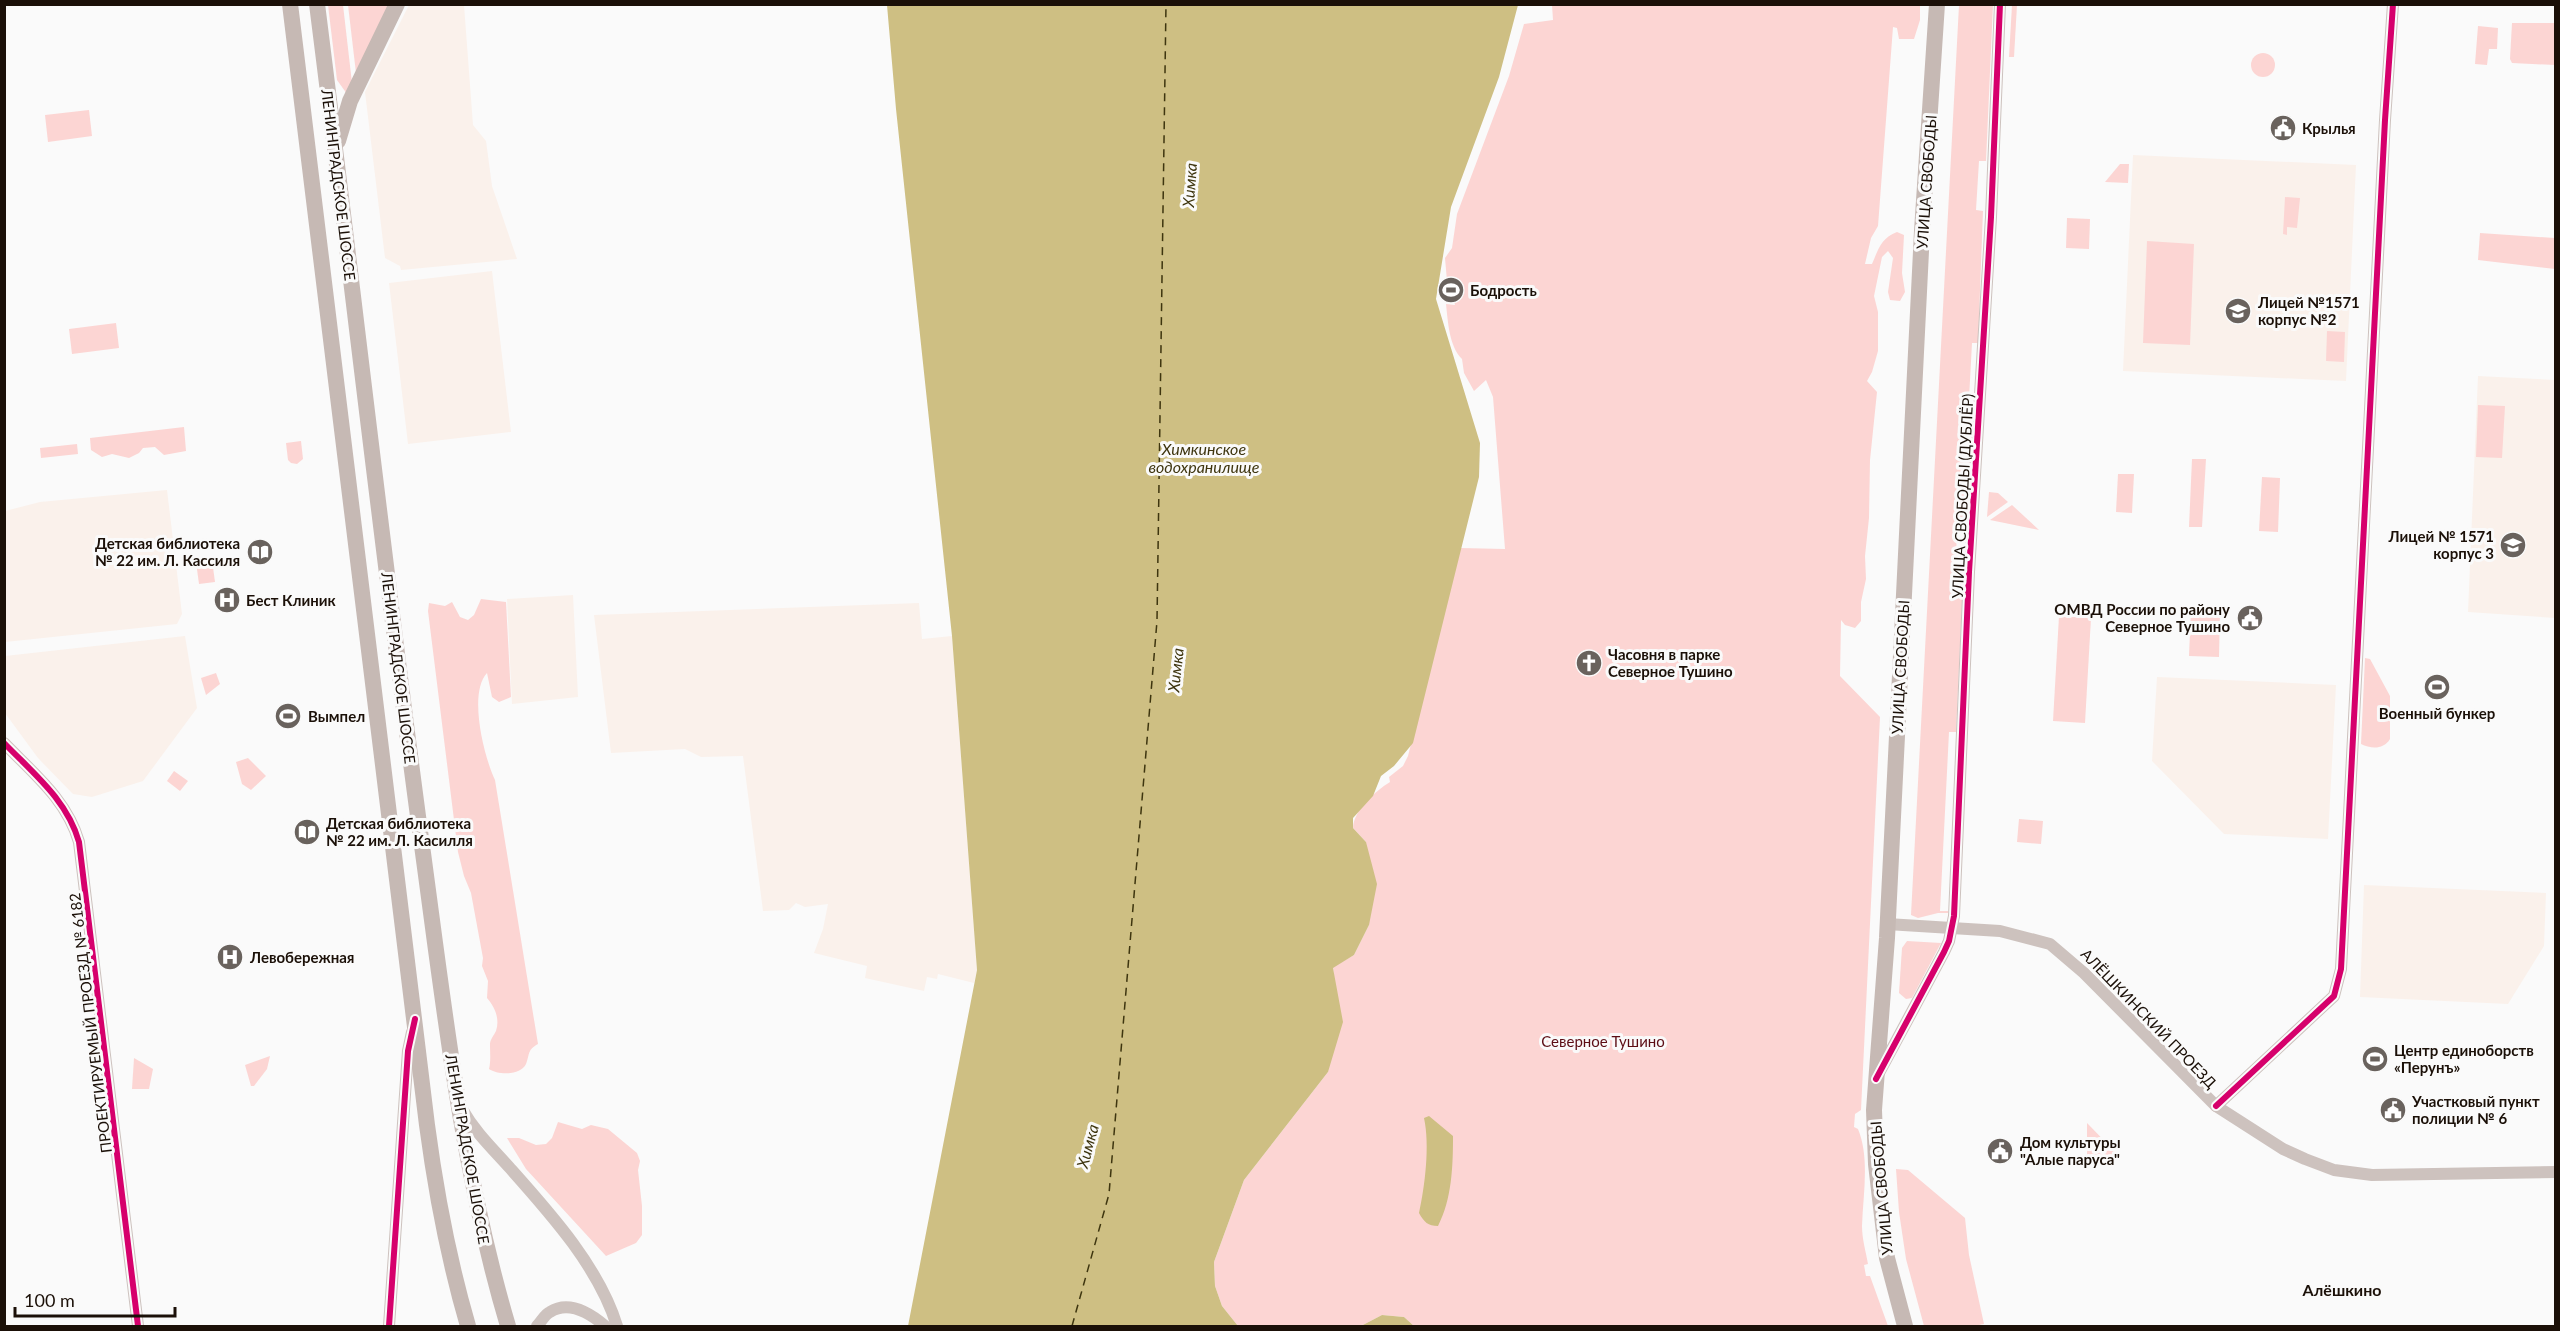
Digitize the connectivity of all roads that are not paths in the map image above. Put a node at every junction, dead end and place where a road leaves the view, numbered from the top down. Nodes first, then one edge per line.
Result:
1 (284, 4) edge
2 (290, 4) edge
3 (316, 4) edge
4 (397, 4) edge
5 (1937, 4) edge
6 (2000, 4) edge
7 (2393, 4) edge
8 (293, 23) junction
9 (336, 157) junction
10 (4, 742) edge
11 (1887, 924) junction
12 (1950, 926) junction
13 (415, 1019) junction
14 (1876, 1079) junction
15 (457, 1101) junction
16 (2216, 1106) junction
17 (2556, 1172) edge
18 (138, 1326) edge
19 (389, 1326) edge
20 (468, 1326) edge
21 (508, 1326) edge
22 (537, 1326) edge
23 (604, 1326) edge
24 (617, 1326) edge
25 (1905, 1326) edge

1 - 8 main road
2 - 8 main road, ЛЕНИНГРАДСКОЕ ШОССЕ
3 - 9 main road, ЛЕНИНГРАДСКОЕ ШОССЕ
4 - 9 main road
5 - 11 main road, УЛИЦА СВОБОДЫ
6 - 12 street, УЛИЦА СВОБОДЫ (ДУБЛЁР)
7 - 16 street
8 - 13 main road, ЛЕНИНГРАДСКОЕ ШОССЕ
9 - 15 main road, ЛЕНИНГРАДСКОЕ ШОССЕ
10 - 18 street, ПРОЕКТИРУЕМЫЙ ПРОЕЗД № 6182
11 - 12 street, АЛЁШКИНСКИЙ ПРОЕЗД
11 - 14 main road, УЛИЦА СВОБОДЫ
12 - 14 street, УЛИЦА СВОБОДЫ (ДУБЛЁР)
12 - 16 street, АЛЁШКИНСКИЙ ПРОЕЗД
13 - 19 street
13 - 20 main road, ЛЕНИНГРАДСКОЕ ШОССЕ
14 - 25 main road, УЛИЦА СВОБОДЫ
15 - 21 main road, ЛЕНИНГРАДСКОЕ ШОССЕ
15 - 24 street
16 - 17 street, АЛЁШКИНСКИЙ ПРОЕЗД
22 - 23 street

